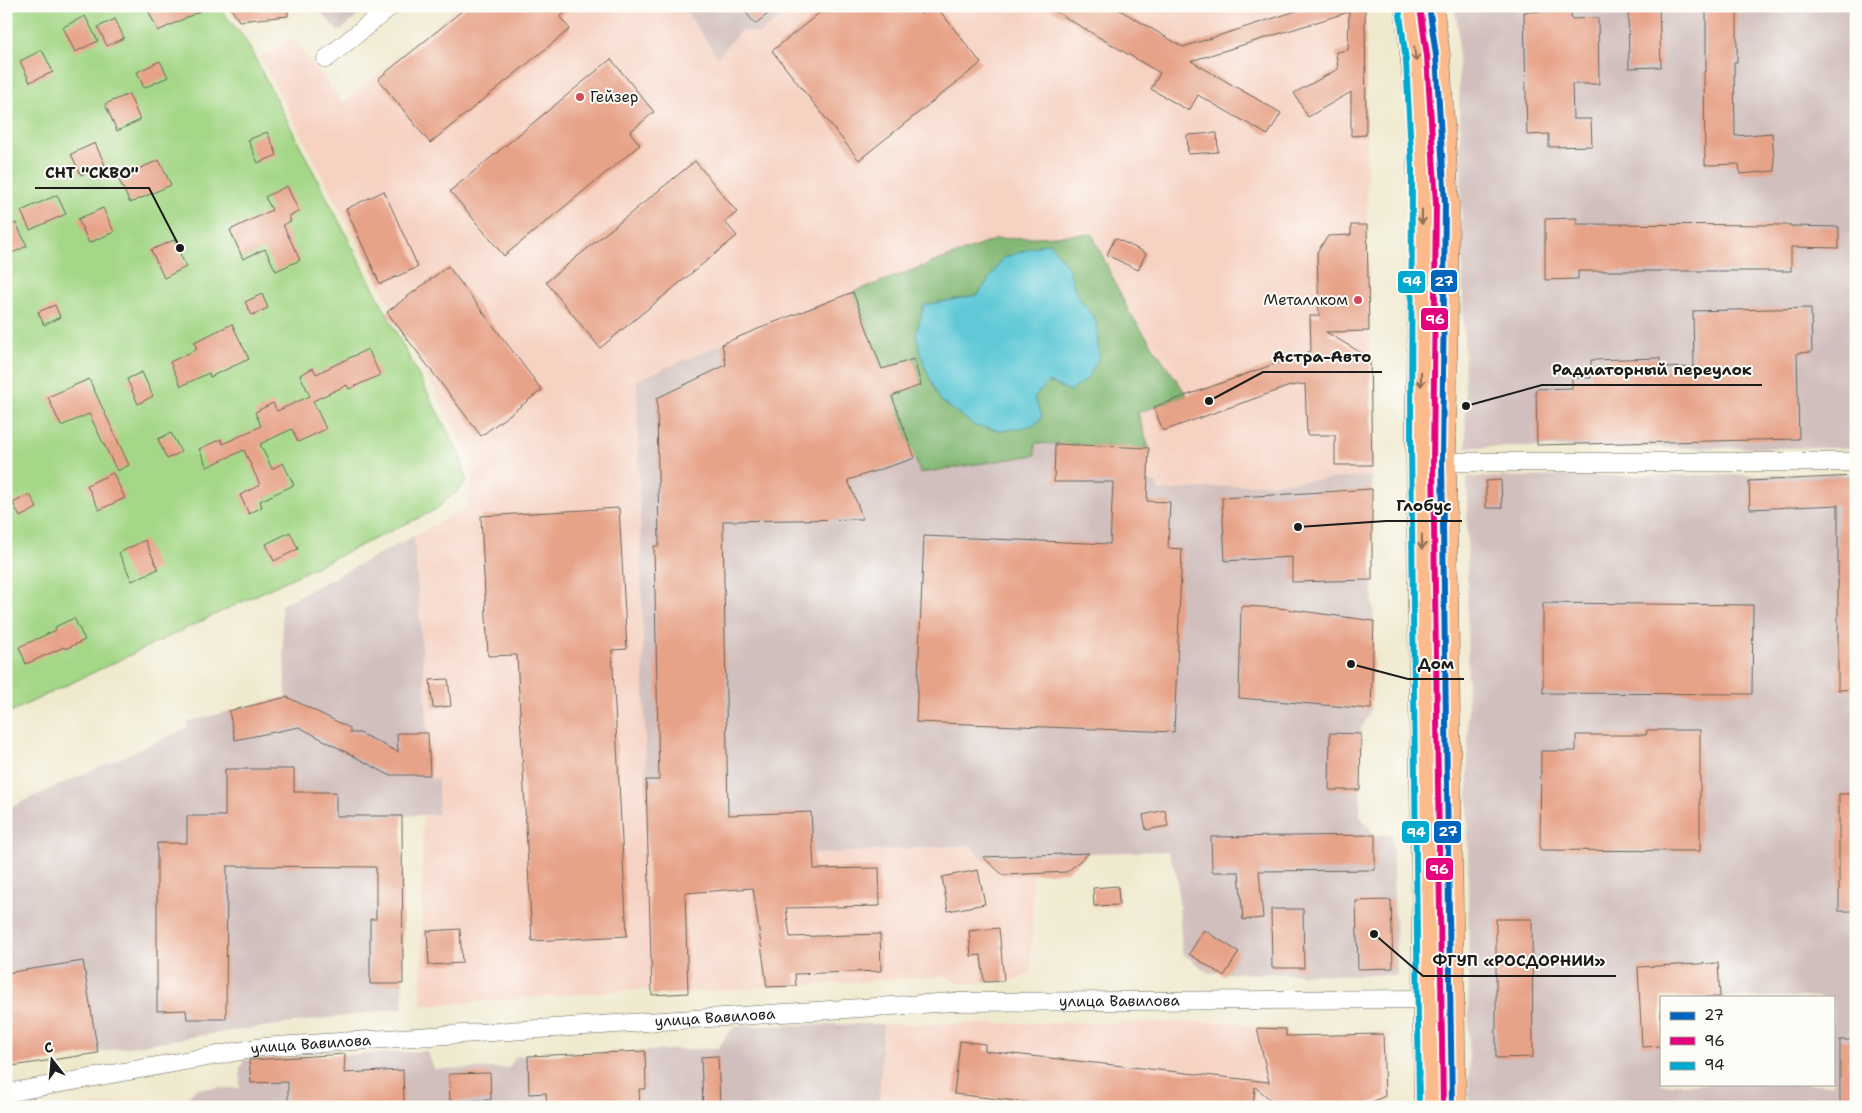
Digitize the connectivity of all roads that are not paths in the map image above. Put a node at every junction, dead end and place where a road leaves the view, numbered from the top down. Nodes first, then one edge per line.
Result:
1 (391, 6) edge
2 (1408, 6) edge
3 (1429, 6) edge
4 (326, 60) dead end
5 (1432, 462) junction
6 (1856, 462) edge
7 (1427, 999) junction
8 (6, 1092) edge
9 (1428, 1107) edge
10 (1452, 1107) edge

1 - 4 street
2 -> 5 main road
3 - 5 main road
5 - 6 street
5 -> 7 main road
5 - 10 main road
7 - 8 street, улица Вавилова
7 - 9 main road

